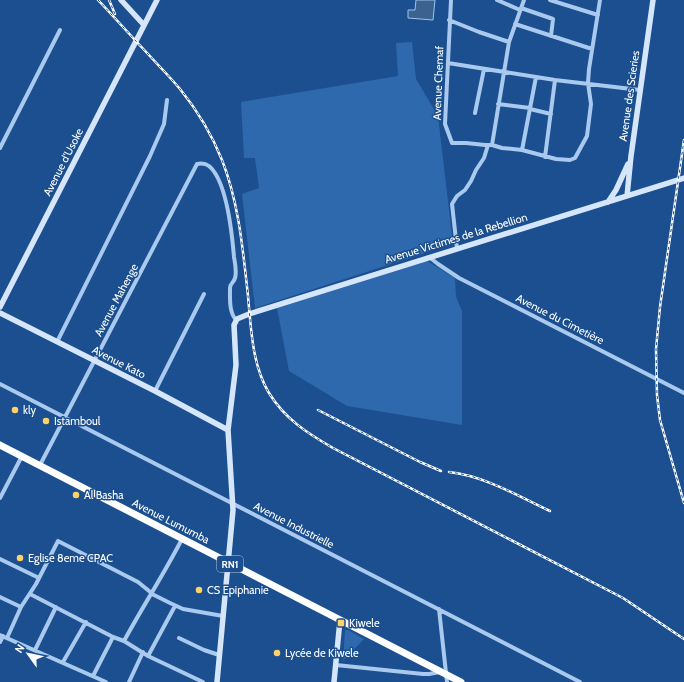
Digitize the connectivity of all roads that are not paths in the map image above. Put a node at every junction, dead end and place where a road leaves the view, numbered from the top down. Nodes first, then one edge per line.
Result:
1 (121, 0) edge
2 (157, 0) edge
3 (451, 0) edge
4 (497, 0) edge
5 (524, 0) edge
6 (550, 0) edge
7 (600, 0) edge
8 (653, 0) edge
9 (521, 9) junction
10 (598, 16) junction
11 (449, 20) junction
12 (515, 24) junction
13 (144, 25) junction
14 (60, 30) dead end
15 (551, 36) junction
16 (509, 42) junction
17 (592, 49) junction
18 (448, 63) junction
19 (484, 69) junction
20 (503, 72) junction
21 (536, 77) junction
22 (555, 80) junction
23 (588, 83) junction
24 (640, 90) junction
25 (167, 100) dead end
26 (498, 104) junction
27 (530, 109) junction
28 (475, 113) dead end
29 (551, 114) junction
30 (490, 145) junction
31 (0, 148) edge
32 (522, 150) junction
33 (545, 156) junction
34 (631, 156) junction
35 (684, 178) edge
36 (627, 196) junction
37 (607, 202) junction
38 (457, 249) junction
39 (429, 257) junction
40 (204, 294) dead end
41 (0, 307) edge
42 (0, 313) edge
43 (236, 320) junction
44 (57, 342) junction
45 (95, 361) junction
46 (0, 384) edge
47 (155, 391) junction
48 (684, 393) edge
49 (65, 418) junction
50 (228, 430) junction
51 (0, 445) edge
52 (22, 456) junction
53 (40, 466) junction
54 (0, 498) edge
55 (233, 503) junction
56 (182, 539) junction
57 (0, 559) edge
58 (228, 562) junction
59 (39, 578) junction
60 (152, 593) junction
61 (30, 594) junction
62 (0, 597) edge
63 (56, 606) junction
64 (175, 606) junction
65 (22, 608) junction
66 (439, 609) junction
67 (223, 616) junction
68 (340, 620) junction
69 (86, 622) junction
70 (4, 637) edge
71 (113, 638) junction
72 (179, 638) dead end
73 (124, 640) junction
74 (0, 642) edge
75 (35, 650) junction
76 (143, 652) junction
77 (219, 655) junction
78 (148, 656) junction
79 (63, 662) junction
80 (336, 665) junction
81 (93, 676) junction
82 (444, 676) edge
83 (106, 682) edge
84 (129, 682) edge
85 (203, 682) edge
86 (217, 682) edge
87 (334, 682) edge
88 (461, 682) edge
89 (580, 682) edge

1 - 13 street
2 - 13 street, Avenue d'Usoke
3 - 11 street, Avenue Chemaf
4 - 9 street
5 - 9 street
6 - 10 street
7 - 10 street
8 - 24 street, Avenue des Scieries
9 - 12 street
9 - 15 street
10 - 17 street
11 - 16 street
11 - 18 street, Avenue Chemaf
12 - 15 street
12 - 16 street
13 - 41 street, Avenue d'Usoke
14 - 31 street
15 - 17 street
16 - 20 street
17 - 23 street
18 - 19 street
18 - 30 street, Avenue Chemaf
19 - 20 street
19 - 28 street
20 - 21 street
20 - 26 street
21 - 22 street
21 - 27 street
22 - 23 street
22 - 29 street
23 - 24 street
23 - 33 street, Avenue Chemaf
24 - 34 street, Avenue des Scieries
25 - 44 street
26 - 27 street
26 - 30 street
27 - 29 street
27 - 32 street
29 - 33 street
30 - 32 street, Avenue Chemaf
30 - 38 street
32 - 33 street, Avenue Chemaf
34 - 36 street, Avenue des Scieries
34 - 37 street
35 - 36 street, Avenue Victimes de la Rebellion
36 - 37 street, Avenue Victimes de la Rebellion
37 - 38 street, Avenue Victimes de la Rebellion
38 - 39 street, Avenue Victimes de la Rebellion
39 - 43 street, Avenue Victimes de la Rebellion
39 - 48 street, Avenue du Cimetière
40 - 47 street
42 - 44 street, Avenue Kato
43 - 45 street, Avenue Mahenge
43 - 50 street
44 - 45 street, Avenue Kato
45 - 47 street, Avenue Kato
45 - 49 street, Avenue Mahenge
46 - 49 street, Avenue Industrielle
47 - 50 street, Avenue Kato
49 - 53 street, Avenue Mahenge
49 - 55 street, Avenue Industrielle
50 - 55 street
51 - 52 highway, Avenue Lumumba / RN1
52 - 53 highway, Avenue Lumumba / RN1
52 - 54 street
53 - 56 highway, Avenue Lumumba / RN1
55 - 58 street
55 - 66 street, Avenue Industrielle
56 - 58 highway, Avenue Lumumba / RN1
56 - 60 street
57 - 59 street
58 - 67 street
58 - 68 highway, Avenue Lumumba / RN1
59 - 60 street
59 - 61 street
60 - 64 street
60 - 73 street
61 - 63 street
61 - 65 street
62 - 65 street
63 - 69 street
63 - 75 street
64 - 67 street
64 - 78 street
65 - 70 street
66 - 82 street
66 - 89 street, Avenue Industrielle
67 - 77 street
68 - 80 street
68 - 82 highway, Avenue Lumumba / RN1
69 - 71 street
69 - 79 street
70 - 74 street
70 - 75 street
71 - 73 street
71 - 81 street
72 - 77 street
73 - 76 street
75 - 79 street
76 - 78 street
76 - 84 street
77 - 86 street
78 - 85 street
79 - 81 street
80 - 82 street
80 - 87 street
81 - 83 street
82 - 88 highway, Avenue Lumumba / RN1

